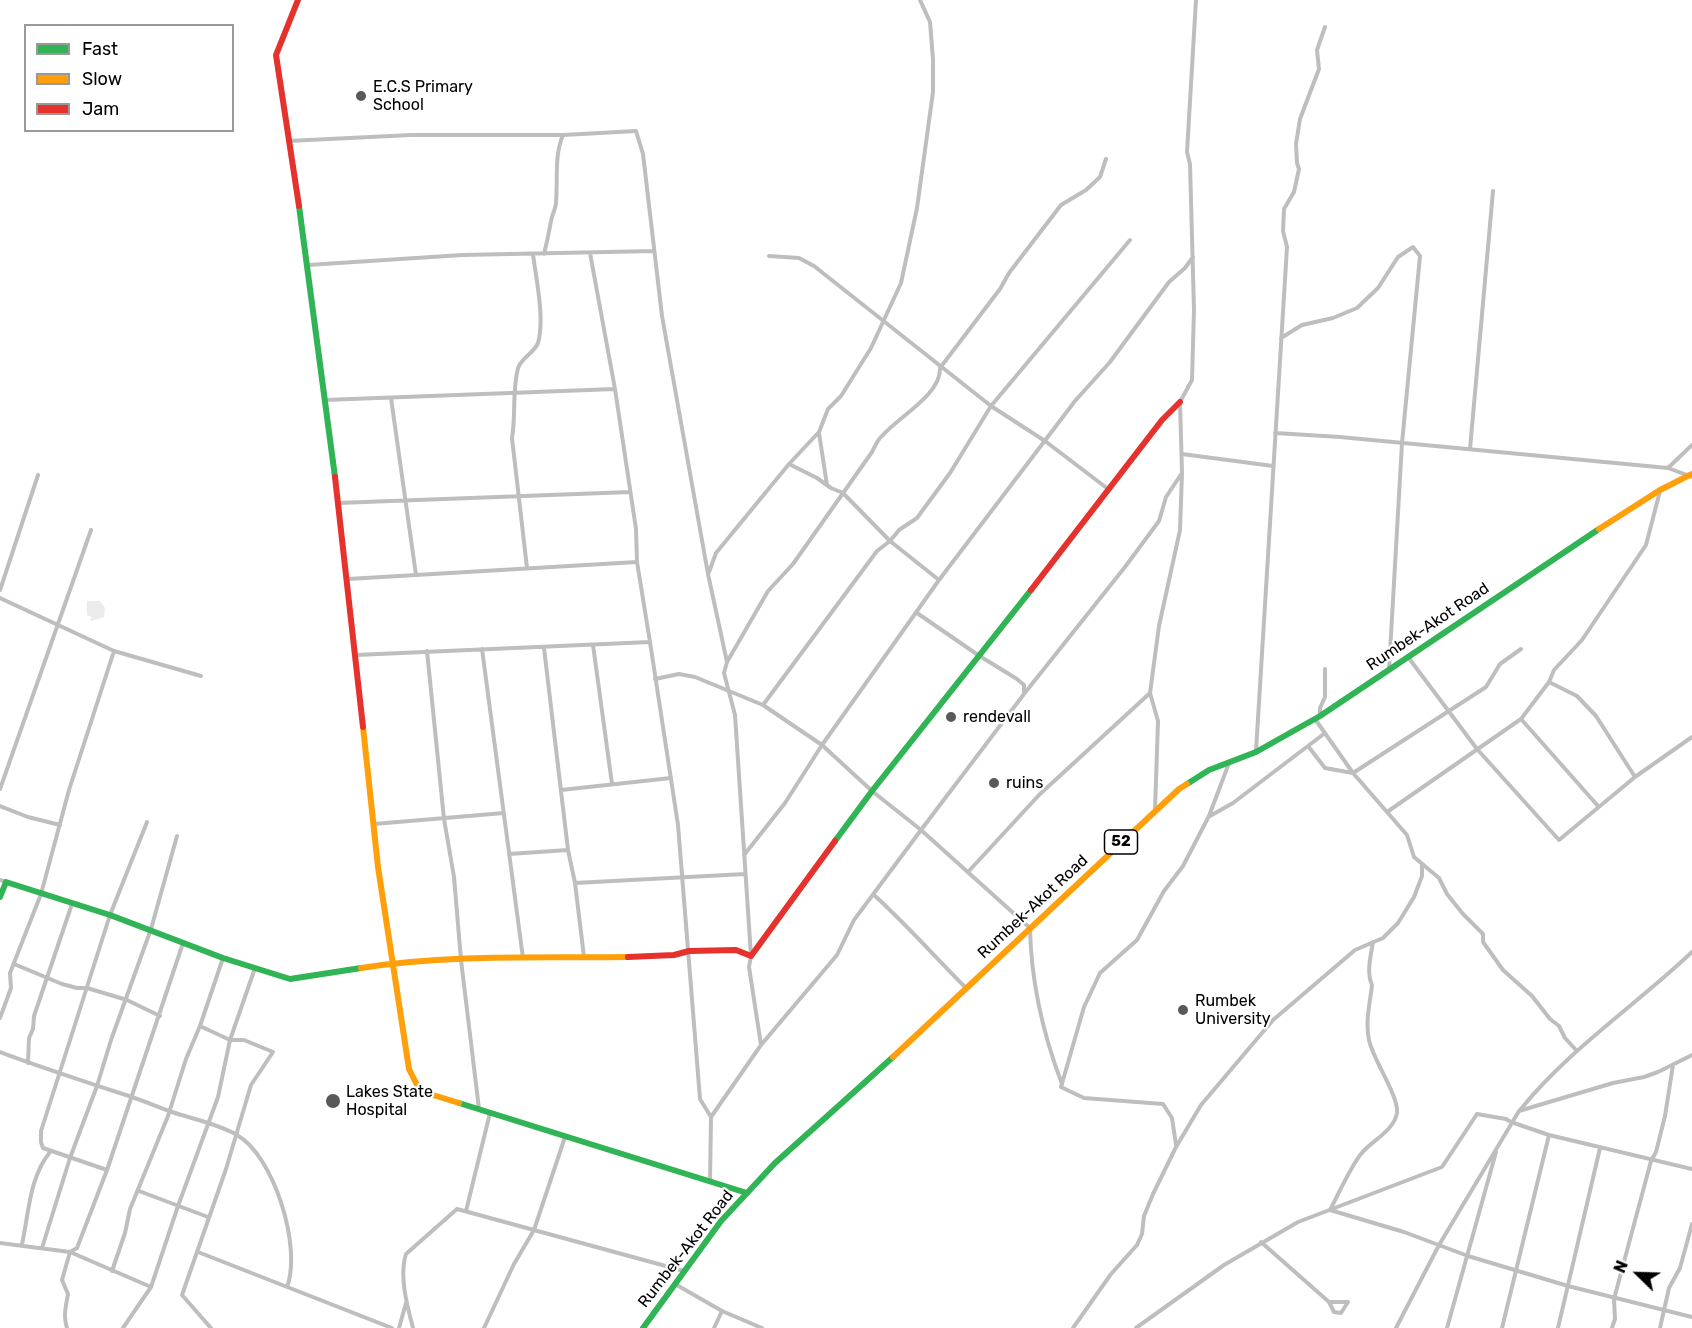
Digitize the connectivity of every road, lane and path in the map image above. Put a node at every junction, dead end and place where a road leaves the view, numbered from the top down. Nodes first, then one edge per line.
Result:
1 (298, 0) edge
2 (920, 0) edge
3 (1196, 0) edge
4 (1325, 27) dead end
5 (563, 135) junction
6 (288, 141) junction
7 (1106, 159) dead end
8 (1493, 191) dead end
9 (1130, 240) dead end
10 (654, 251) junction
11 (590, 253) junction
12 (533, 254) junction
13 (544, 254) junction
14 (769, 256) dead end
15 (1193, 257) junction
16 (308, 266) junction
17 (883, 321) junction
18 (1281, 338) junction
19 (940, 368) junction
20 (615, 389) junction
21 (515, 393) junction
22 (391, 398) junction
23 (324, 400) junction
24 (1180, 402) junction
25 (991, 406) junction
26 (819, 432) junction
27 (1275, 433) junction
28 (1045, 441) junction
29 (1402, 443) junction
30 (1692, 445) edge
31 (1470, 449) junction
32 (1182, 454) junction
33 (789, 464) junction
34 (1273, 466) junction
35 (1668, 468) junction
36 (1182, 472) junction
37 (38, 475) dead end
38 (1690, 476) edge
39 (827, 486) junction
40 (1108, 489) junction
41 (1660, 490) junction
42 (630, 492) junction
43 (843, 493) junction
44 (520, 496) junction
45 (404, 501) junction
46 (338, 503) junction
47 (91, 530) dead end
48 (890, 541) junction
49 (637, 562) junction
50 (527, 568) junction
51 (416, 574) junction
52 (708, 574) junction
53 (348, 579) junction
54 (939, 580) junction
55 (0, 590) edge
56 (0, 598) edge
57 (917, 613) junction
58 (57, 626) junction
59 (650, 642) junction
60 (594, 645) junction
61 (544, 648) junction
62 (482, 649) junction
63 (1521, 649) dead end
64 (114, 651) junction
65 (427, 651) junction
66 (356, 655) junction
67 (978, 655) junction
68 (1408, 657) junction
69 (727, 662) junction
70 (1325, 669) dead end
71 (1389, 670) junction
72 (201, 676) dead end
73 (655, 679) junction
74 (1549, 682) junction
75 (728, 690) junction
76 (1024, 693) junction
77 (1150, 693) junction
78 (763, 705) junction
79 (1447, 710) junction
80 (1318, 718) junction
81 (1521, 719) junction
82 (1325, 733) junction
83 (1692, 737) edge
84 (822, 745) junction
85 (1308, 746) junction
86 (1477, 749) junction
87 (1256, 752) junction
88 (1229, 762) junction
89 (1353, 773) junction
90 (1635, 777) junction
91 (671, 778) junction
92 (612, 784) junction
93 (0, 789) edge
94 (561, 789) junction
95 (872, 791) junction
96 (0, 806) edge
97 (1598, 806) junction
98 (1155, 810) junction
99 (1387, 812) junction
100 (504, 813) junction
101 (1209, 816) junction
102 (444, 819) junction
103 (147, 822) dead end
104 (374, 824) junction
105 (60, 825) junction
106 (921, 830) junction
107 (177, 837) dead end
108 (568, 850) junction
109 (509, 854) junction
110 (744, 856) junction
111 (1422, 866) junction
112 (968, 872) junction
113 (745, 874) junction
114 (682, 876) junction
115 (3, 881) edge
116 (574, 883) junction
117 (41, 894) junction
118 (874, 894) junction
119 (0, 897) edge
120 (72, 904) junction
121 (110, 915) junction
122 (1030, 928) junction
123 (151, 929) junction
124 (1373, 942) junction
125 (183, 943) junction
126 (689, 951) junction
127 (1692, 952) edge
128 (751, 956) junction
129 (585, 957) junction
130 (223, 958) junction
131 (523, 958) junction
132 (461, 960) junction
133 (14, 963) junction
134 (393, 963) junction
135 (255, 968) junction
136 (48, 978) junction
137 (87, 988) junction
138 (966, 988) junction
139 (127, 1000) junction
140 (160, 1016) junction
141 (0, 1018) edge
142 (200, 1026) junction
143 (231, 1040) junction
144 (761, 1045) junction
145 (1576, 1050) junction
146 (0, 1052) edge
147 (1692, 1055) edge
148 (28, 1063) junction
149 (1673, 1065) junction
150 (58, 1074) junction
151 (1062, 1084) junction
152 (97, 1086) junction
153 (132, 1097) junction
154 (479, 1110) junction
155 (170, 1111) junction
156 (1519, 1111) junction
157 (490, 1113) junction
158 (711, 1116) junction
159 (1511, 1122) junction
160 (207, 1124) junction
161 (237, 1135) junction
162 (1549, 1135) junction
163 (565, 1137) junction
164 (1498, 1146) junction
165 (1176, 1147) junction
166 (1600, 1148) junction
167 (50, 1152) junction
168 (70, 1158) junction
169 (1651, 1161) junction
170 (1692, 1169) edge
171 (107, 1170) junction
172 (710, 1182) junction
173 (139, 1191) junction
174 (747, 1193) junction
175 (178, 1206) junction
176 (1330, 1210) junction
177 (466, 1211) junction
178 (208, 1217) junction
179 (1692, 1224) edge
180 (534, 1230) junction
181 (1261, 1242) junction
182 (0, 1243) edge
183 (22, 1244) junction
184 (1438, 1245) junction
185 (42, 1248) junction
186 (70, 1252) junction
187 (198, 1252) junction
188 (1468, 1256) junction
189 (112, 1271) junction
190 (685, 1271) junction
191 (1517, 1271) junction
192 (675, 1284) junction
193 (1568, 1286) junction
194 (151, 1287) junction
195 (287, 1287) junction
196 (1614, 1299) junction
197 (406, 1302) junction
198 (1329, 1302) junction
199 (1664, 1309) junction
200 (722, 1311) junction
201 (1692, 1317) edge
202 (67, 1328) edge
203 (123, 1328) edge
204 (211, 1328) edge
205 (392, 1328) edge
206 (399, 1328) edge
207 (412, 1328) edge
208 (484, 1328) edge
209 (643, 1328) edge
210 (714, 1328) edge
211 (762, 1328) edge
212 (1073, 1328) edge
213 (1136, 1328) edge
214 (1396, 1328) edge
215 (1447, 1328) edge
216 (1502, 1328) edge
217 (1558, 1328) edge
218 (1612, 1328) edge
219 (1660, 1328) edge

1 - 6 street
2 - 17 street
3 - 15 street
4 - 18 street
5 - 6 street
5 - 10 street
5 - 13 street
6 - 16 street
7 - 19 street
8 - 31 street
9 - 25 street
10 - 11 street
10 - 52 street
11 - 13 street
11 - 20 street
12 - 13 street
12 - 16 street
12 - 21 street
14 - 17 street
15 - 24 street
15 - 28 street
16 - 23 street
17 - 19 street
17 - 26 street
18 - 27 street
18 - 29 street
19 - 25 street
19 - 43 street
20 - 21 street
20 - 42 street
21 - 22 street
21 - 44 street
22 - 23 street
22 - 45 street
23 - 46 street
24 - 32 street
24 - 40 street
25 - 28 street
25 - 48 street
26 - 33 street
26 - 39 street
27 - 29 street
27 - 34 street
28 - 40 street
28 - 54 street
29 - 31 street
29 - 71 street
30 - 35 street
31 - 35 street
32 - 34 street
32 - 36 street
33 - 39 street
33 - 52 street
34 - 87 street
35 - 38 street
36 - 76 street
36 - 77 street
37 - 55 street
38 - 41 street, Rumbek-Akot Road / 52
39 - 43 street
40 - 67 street
41 - 68 street, Rumbek-Akot Road / 52
41 - 74 street
42 - 44 street
42 - 49 street
43 - 48 street
43 - 69 street
44 - 45 street
44 - 50 street
45 - 46 street
45 - 51 street
46 - 53 street
47 - 58 street
48 - 54 street
48 - 78 street
49 - 50 street
49 - 59 street
50 - 51 street
51 - 53 street
52 - 69 street
53 - 66 street
54 - 57 street
56 - 58 street
57 - 67 street
57 - 84 street
58 - 64 street
58 - 93 street
59 - 60 street
59 - 73 street
60 - 61 street
60 - 92 street
61 - 62 street
61 - 94 street
62 - 65 street
62 - 100 street
63 - 79 street
64 - 72 street
64 - 105 street
65 - 66 street
65 - 102 street
66 - 104 street
67 - 76 street
67 - 95 street
68 - 71 street, Rumbek-Akot Road / 52
68 - 79 street
69 - 75 street
70 - 80 street
71 - 80 street, Rumbek-Akot Road / 52
73 - 75 street
73 - 91 street
74 - 81 street
74 - 90 street
75 - 78 street
75 - 110 street
76 - 106 street
77 - 98 street
77 - 112 street
78 - 84 street
79 - 86 street
79 - 89 street
80 - 82 street
80 - 87 street, Rumbek-Akot Road / 52
81 - 86 street
81 - 97 street
82 - 85 street
82 - 89 street
83 - 90 street
84 - 95 street
84 - 110 street
85 - 89 street
85 - 101 street
86 - 97 street
86 - 99 street
87 - 88 street, Rumbek-Akot Road / 52
88 - 98 street, Rumbek-Akot Road / 52
88 - 101 street
89 - 99 street
90 - 97 street
91 - 92 street
91 - 114 street
92 - 94 street
94 - 108 street
95 - 106 street
95 - 128 street
96 - 105 street
98 - 122 street, Rumbek-Akot Road / 52
99 - 111 street
100 - 102 street
100 - 109 street
101 - 151 street
102 - 104 street
102 - 132 street
103 - 121 street
104 - 134 street
105 - 117 street
106 - 112 street
106 - 118 street
107 - 123 street
108 - 109 street
108 - 116 street
109 - 131 street
110 - 113 street
111 - 124 street
111 - 145 street
112 - 122 street
113 - 114 street
113 - 128 street
114 - 116 street
114 - 126 street
115 - 117 street
115 - 119 street
116 - 129 street
117 - 120 street
117 - 133 street
118 - 138 street
118 - 144 street
120 - 121 street
120 - 136 street
121 - 123 street
121 - 137 street
122 - 138 street, Rumbek-Akot Road / 52
122 - 151 street
123 - 125 street
123 - 139 street
124 - 165 street
124 - 176 street
125 - 130 street
125 - 140 street
126 - 128 street
126 - 129 street
126 - 158 street
127 - 145 street
128 - 144 street
129 - 131 street
130 - 135 street
130 - 142 street
131 - 132 street
132 - 134 street
132 - 154 street
133 - 136 street
133 - 141 street
134 - 135 street
134 - 154 street
135 - 143 street
136 - 137 street
136 - 148 street
137 - 139 street
137 - 150 street
138 - 174 street, Rumbek-Akot Road / 52
139 - 140 street
139 - 152 street
140 - 153 street
142 - 143 street
142 - 155 street
143 - 160 street
143 - 161 street
144 - 158 street
145 - 156 street
146 - 148 street
147 - 149 street
148 - 150 street
149 - 156 street
149 - 169 street
150 - 152 street
150 - 167 street
151 - 165 street
152 - 153 street
152 - 168 street
153 - 155 street
153 - 171 street
154 - 157 street
155 - 160 street
155 - 173 street
156 - 159 street
157 - 163 street
157 - 177 street
158 - 172 street
159 - 162 street
159 - 164 street
159 - 176 street
160 - 161 street
160 - 175 street
161 - 178 street
161 - 195 street
162 - 166 street
162 - 191 street
163 - 172 street
163 - 180 street
164 - 184 street
164 - 188 street
165 - 212 street
166 - 169 street
166 - 193 street
167 - 168 street
167 - 183 street
168 - 171 street
168 - 185 street
169 - 170 street
169 - 196 street
171 - 186 street
172 - 174 street
173 - 175 street
173 - 189 street
174 - 190 street, Rumbek-Akot Road / 52
175 - 178 street
175 - 194 street
176 - 181 street
176 - 184 street
177 - 180 street
177 - 197 street
178 - 187 street
179 - 199 street
180 - 190 street
180 - 208 street
181 - 198 street
181 - 213 street
182 - 183 street
183 - 185 street
184 - 188 street
184 - 214 street
185 - 186 street
186 - 189 street
186 - 202 street
187 - 195 street
187 - 204 street
188 - 191 street
188 - 215 street
189 - 194 street
190 - 192 street, Rumbek-Akot Road / 52
191 - 193 street
191 - 216 street
192 - 200 street
192 - 209 street, Rumbek-Akot Road / 52
193 - 196 street
193 - 217 street
194 - 203 street
195 - 205 street
196 - 199 street
196 - 218 street
197 - 206 street
197 - 207 street
198 - 198 street
199 - 201 street
199 - 219 street
200 - 210 street
200 - 211 street

